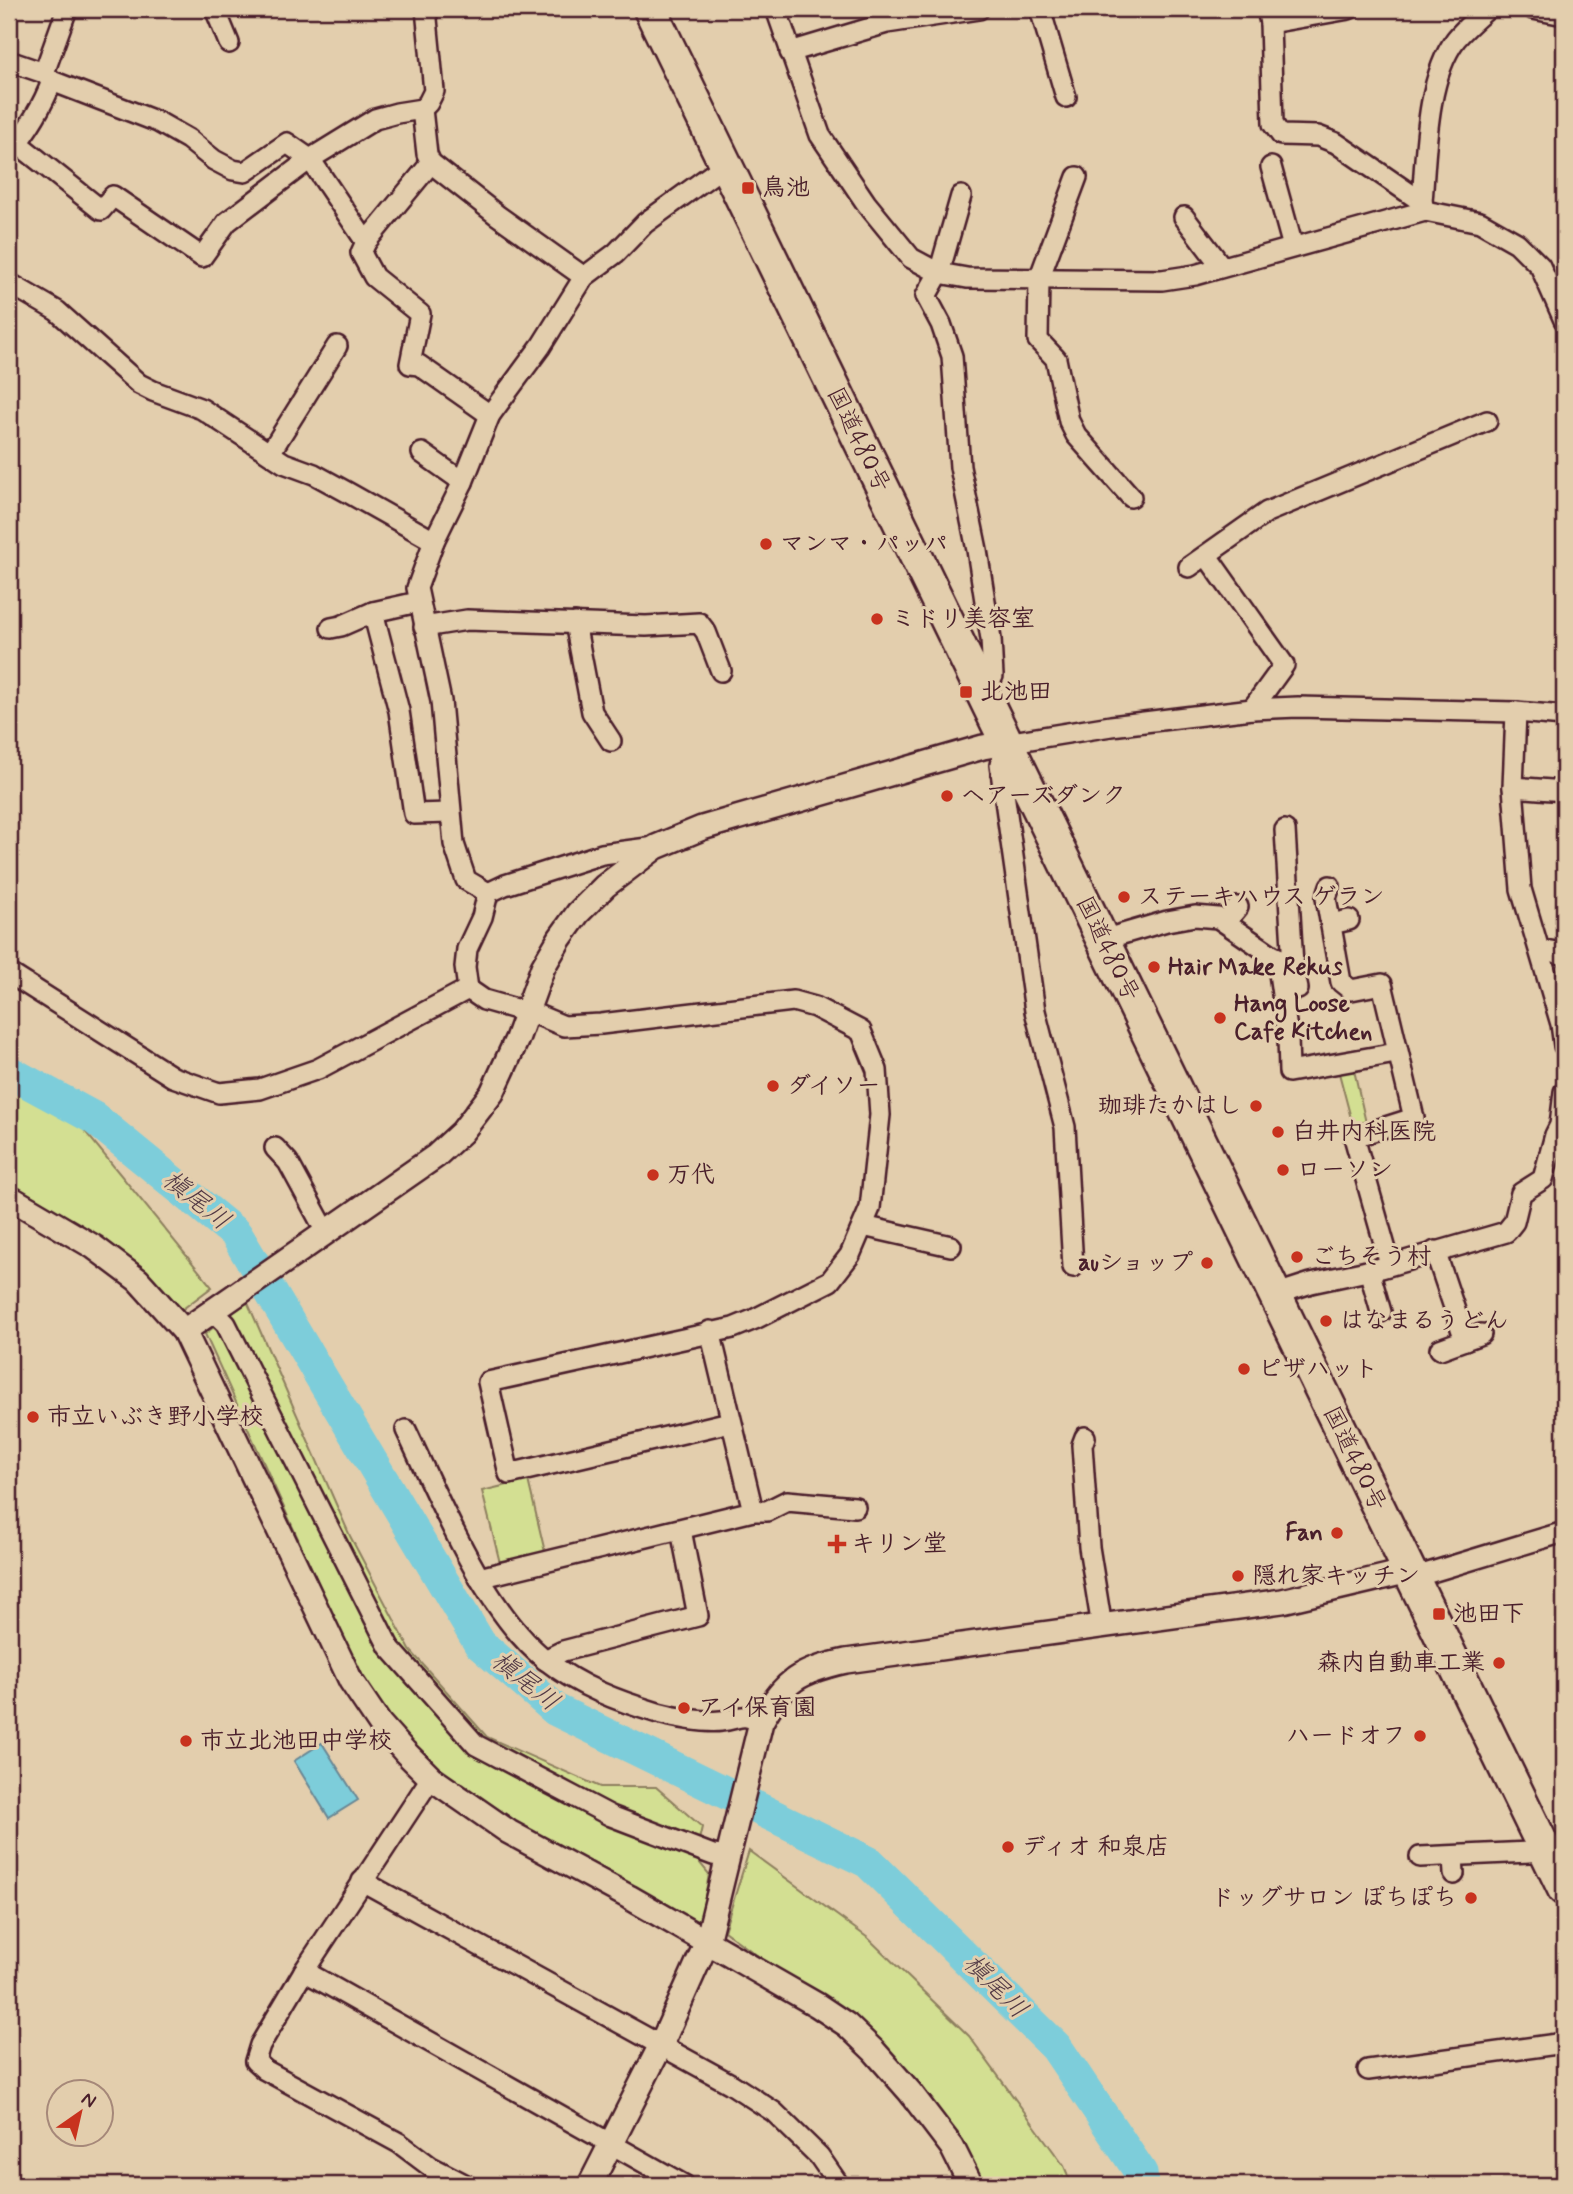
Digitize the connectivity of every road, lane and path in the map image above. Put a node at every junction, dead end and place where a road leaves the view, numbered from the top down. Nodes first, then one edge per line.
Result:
1 (67, 9) edge
2 (215, 9) edge
3 (426, 9) edge
4 (650, 9) edge
5 (776, 9) edge
6 (979, 9) edge
7 (1040, 9) edge
8 (1349, 9) edge
9 (1487, 9) edge
10 (1534, 9) edge
11 (1564, 15) edge
12 (1268, 16) edge
13 (229, 43) dead end
14 (790, 52) junction
15 (9, 61) edge
16 (48, 77) junction
17 (1066, 97) dead end
18 (422, 109) junction
19 (13, 148) edge
20 (310, 159) junction
21 (431, 163) junction
22 (725, 165) junction
23 (1270, 167) dead end
24 (238, 171) junction
25 (1077, 177) dead end
26 (961, 196) dead end
27 (257, 201) junction
28 (1424, 207) junction
29 (1184, 217) dead end
30 (366, 242) junction
31 (1293, 247) junction
32 (1222, 267) junction
33 (939, 273) junction
34 (584, 277) junction
35 (1038, 279) junction
36 (9, 283) edge
37 (1559, 297) edge
38 (1564, 320) edge
39 (337, 346) dead end
40 (490, 415) junction
41 (1487, 421) dead end
42 (270, 453) junction
43 (422, 453) dead end
44 (463, 482) junction
45 (1131, 498) dead end
46 (434, 541) junction
47 (1207, 556) junction
48 (1189, 567) dead end
49 (418, 602) junction
50 (373, 612) junction
51 (575, 623) junction
52 (424, 626) junction
53 (331, 628) dead end
54 (721, 671) dead end
55 (982, 692) junction
56 (1252, 709) junction
57 (1516, 712) junction
58 (1564, 716) edge
59 (611, 741) dead end
60 (1006, 743) junction
61 (1513, 787) junction
62 (1564, 790) edge
63 (450, 813) junction
64 (1285, 830) dead end
65 (656, 847) junction
66 (1330, 886) dead end
67 (488, 893) junction
68 (1102, 940) junction
69 (1541, 952) junction
70 (1564, 955) edge
71 (1287, 962) junction
72 (9, 973) edge
73 (468, 989) junction
74 (1298, 989) dead end
75 (526, 1012) junction
76 (1564, 1045) edge
77 (1396, 1053) junction
78 (1564, 1092) edge
79 (1562, 1125) edge
80 (286, 1152) dead end
81 (9, 1197) edge
82 (863, 1226) junction
83 (320, 1236) junction
84 (951, 1247) dead end
85 (1435, 1251) junction
86 (1390, 1265) junction
87 (1073, 1267) dead end
88 (1369, 1270) junction
89 (1274, 1295) junction
90 (215, 1308) junction
91 (1381, 1312) dead end
92 (184, 1331) junction
93 (710, 1331) junction
94 (1440, 1349) dead end
95 (730, 1422) junction
96 (406, 1430) dead end
97 (1085, 1437) dead end
98 (855, 1507) dead end
99 (753, 1511) junction
100 (681, 1530) junction
101 (1564, 1532) edge
102 (1409, 1572) junction
103 (480, 1578) junction
104 (1102, 1627) junction
105 (545, 1660) junction
106 (760, 1730) junction
107 (431, 1778) junction
108 (1543, 1846) junction
109 (730, 1851) junction
110 (1420, 1857) dead end
111 (362, 1881) junction
112 (1564, 1889) edge
113 (707, 1942) junction
114 (304, 1971) junction
115 (1564, 2043) edge
116 (660, 2047) junction
117 (1368, 2070) dead end
118 (610, 2145) junction
119 (466, 2185) edge
120 (590, 2185) edge
121 (684, 2185) edge
122 (839, 2185) edge
123 (971, 2185) edge

1 - 16 street
2 - 13 street
3 - 18 street
4 - 22 highway, 国道480号
5 - 14 street
6 - 14 street
7 - 17 street
8 - 12 street
9 - 28 street
10 - 11 street
12 - 28 street
14 - 33 street
15 - 16 street
16 - 19 street
16 - 24 street
18 - 20 street
18 - 21 street
19 - 27 street
20 - 24 street
20 - 27 street
20 - 30 street
21 - 30 street
21 - 34 street
22 - 34 street
22 - 55 highway, 国道480号
23 - 31 street
24 - 27 street
25 - 35 street
26 - 33 street
28 - 31 street
28 - 37 street
29 - 32 street
30 - 40 street
31 - 32 street
32 - 35 street
33 - 35 street
33 - 55 street
34 - 40 street
35 - 45 street
36 - 42 street
37 - 38 street
39 - 42 street
40 - 44 street
41 - 47 street
42 - 46 street
43 - 44 street
44 - 46 street
46 - 49 street
47 - 48 street
47 - 56 street
49 - 50 street
49 - 52 street
50 - 53 street
50 - 63 street
51 - 52 street
51 - 54 street
51 - 59 street
52 - 63 street
55 - 60 highway, 国道480号
56 - 57 street
56 - 60 street
57 - 58 street
57 - 61 street
60 - 65 street
60 - 68 highway, 国道480号
60 - 87 street
61 - 62 street
61 - 69 street
63 - 67 street
64 - 71 street
65 - 67 street
65 - 75 street
66 - 77 street
67 - 73 street
68 - 71 street
68 - 89 highway, 国道480号
69 - 70 street
69 - 76 street
71 - 74 street
71 - 77 street
72 - 73 street
73 - 75 street
75 - 82 street
75 - 83 street
77 - 86 street
78 - 79 street
79 - 85 street
80 - 83 street
81 - 92 street
82 - 84 street
82 - 93 street
83 - 90 street
85 - 86 street
85 - 94 street
86 - 88 street
88 - 89 street
88 - 91 street
89 - 102 highway, 国道480号
90 - 92 street
90 - 109 street
92 - 107 street
93 - 95 street
93 - 95 street
95 - 99 street
96 - 103 street
97 - 104 street
98 - 99 street
99 - 100 street
100 - 103 street
100 - 105 street
101 - 102 street
102 - 104 street
102 - 108 highway, 国道480号
103 - 105 street
104 - 106 street
105 - 106 street
106 - 109 street
107 - 111 street
107 - 113 street
108 - 110 street
108 - 112 highway, 国道480号
109 - 113 street
111 - 114 street
111 - 116 street
113 - 116 street
113 - 123 street
114 - 118 street
114 - 119 street
115 - 117 street
116 - 118 street
116 - 122 street
118 - 120 street
118 - 121 street

